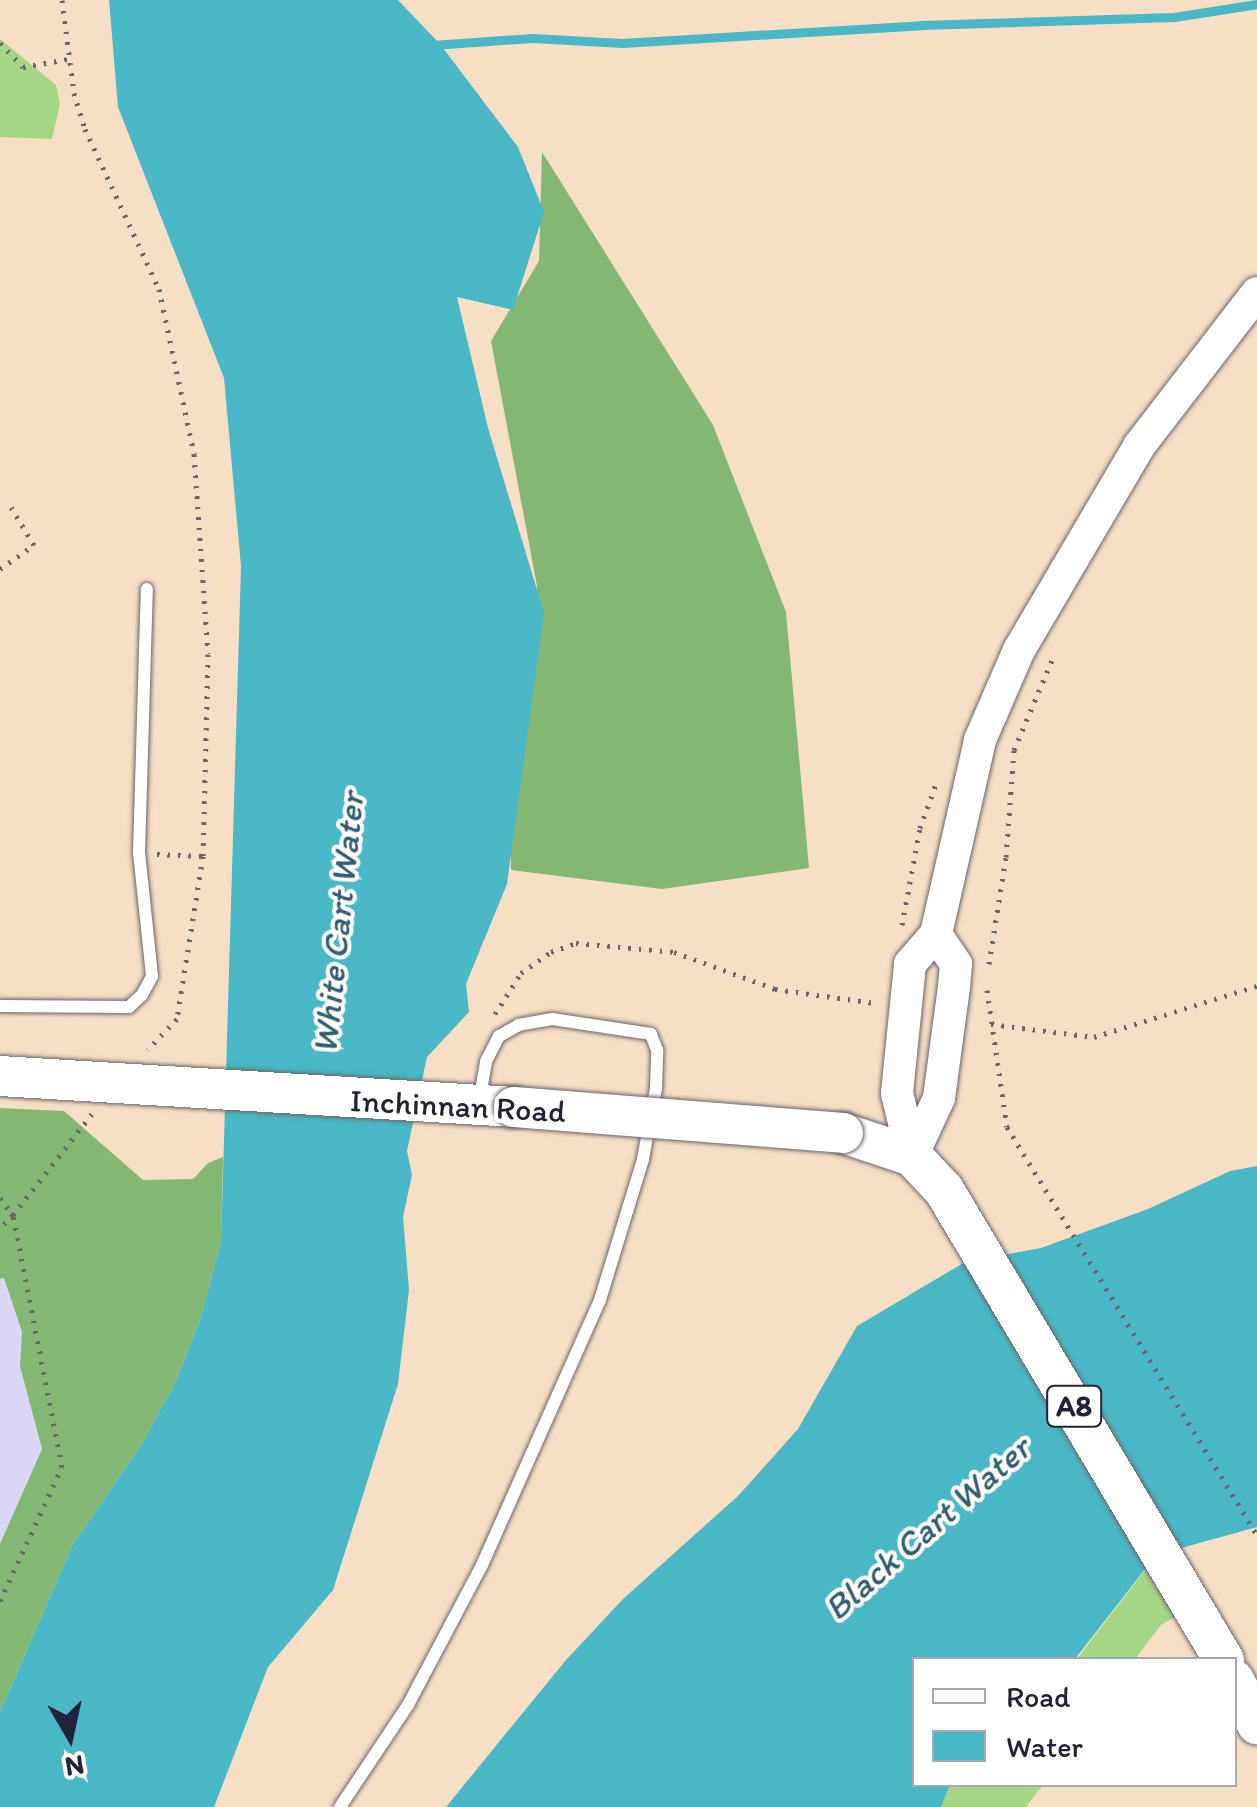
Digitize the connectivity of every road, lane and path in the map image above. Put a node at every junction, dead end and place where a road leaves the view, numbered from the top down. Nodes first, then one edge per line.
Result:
1 (62, 0) edge
2 (0, 43) edge
3 (68, 60) junction
4 (1257, 293) edge
5 (11, 507) dead end
6 (0, 569) edge
7 (147, 590) dead end
8 (1054, 654) dead end
9 (139, 853) junction
10 (203, 856) junction
11 (936, 934) junction
12 (1257, 986) edge
13 (968, 988) dead end
14 (986, 990) junction
15 (886, 1004) dead end
16 (0, 1006) edge
17 (492, 1019) dead end
18 (991, 1024) junction
19 (0, 1076) edge
20 (114, 1085) junction
21 (478, 1106) junction
22 (912, 1156) junction
23 (0, 1198) edge
24 (13, 1215) junction
25 (0, 1228) edge
26 (1257, 1535) edge
27 (0, 1601) edge
28 (1222, 1657) edge
29 (1237, 1686) edge
30 (1257, 1724) edge
31 (340, 1807) edge

1 - 3 path
2 - 3 path
3 - 10 path
4 - 11 street
5 - 6 path
7 - 9 lane
8 - 14 path
9 - 10 path
9 - 16 lane
10 - 20 path
11 - 22 street
11 - 22 street
12 - 18 path
13 - 14 path
14 - 18 path
15 - 17 path
18 - 26 path
19 - 20 main road, Inchinnan Road
20 - 21 main road, Inchinnan Road
20 - 24 path
21 - 22 main road, Inchinnan Road, bridge
21 - 31 lane
22 - 28 main road, A8
23 - 24 path
24 - 25 path
24 - 27 path
29 - 30 main road

